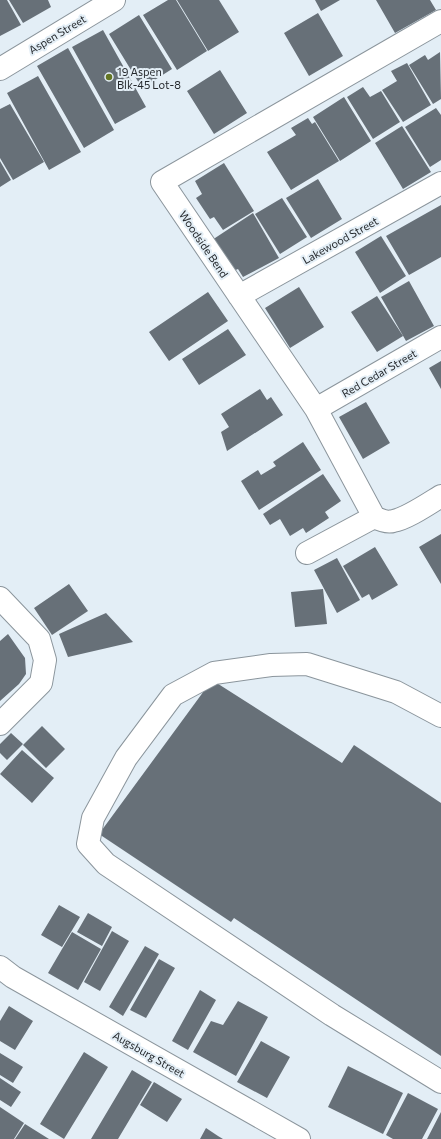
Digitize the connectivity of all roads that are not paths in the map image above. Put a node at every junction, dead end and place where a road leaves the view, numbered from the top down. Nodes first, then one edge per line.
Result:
1 (114, 0) edge
2 (441, 20) edge
3 (0, 69) edge
4 (441, 183) edge
5 (239, 296) junction
6 (441, 337) edge
7 (316, 409) junction
8 (441, 496) edge
9 (374, 517) junction
10 (307, 554) dead end
11 (0, 598) edge
12 (441, 716) edge
13 (0, 724) edge
14 (0, 967) edge
15 (441, 1082) edge
16 (299, 1139) edge

1 - 3 street, Aspen Street
2 - 5 street, Woodside Bend
4 - 5 street, Lakewood Street
5 - 7 street, Woodside Bend
6 - 7 street, Red Cedar Street
7 - 9 street, Woodside Bend
8 - 9 street
9 - 10 street
11 - 13 street
12 - 15 street
14 - 16 street, Augsburg Street

